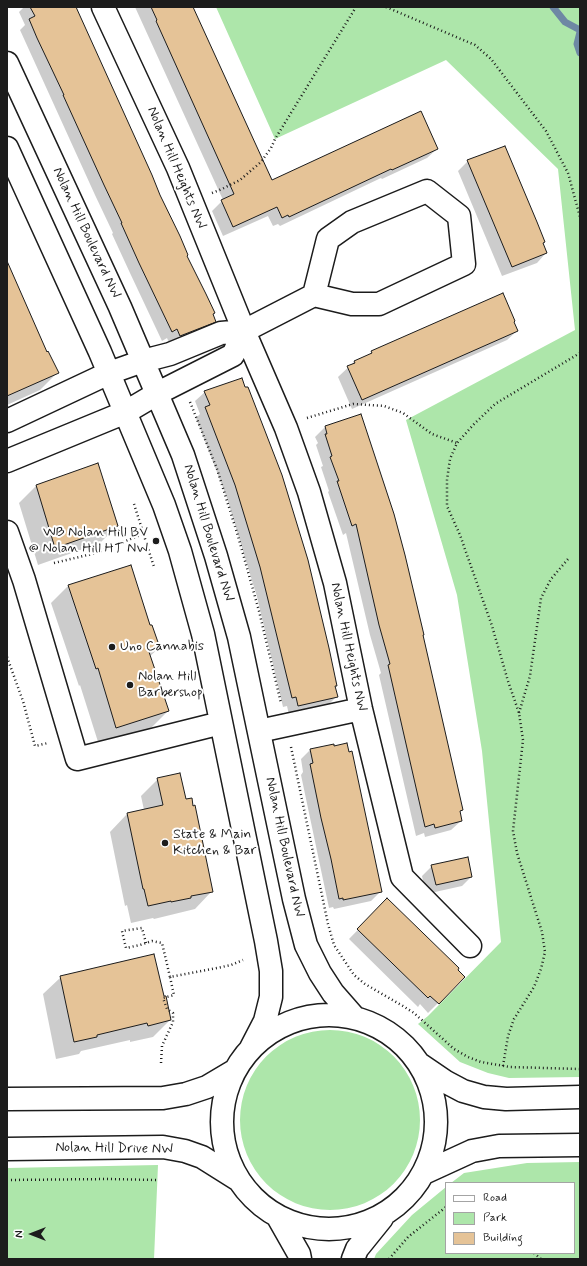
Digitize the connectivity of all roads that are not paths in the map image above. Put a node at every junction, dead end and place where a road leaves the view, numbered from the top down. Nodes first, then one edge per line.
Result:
1 (103, 7) edge
2 (7, 63) edge
3 (7, 148) edge
4 (314, 295) junction
5 (244, 331) junction
6 (143, 361) junction
7 (109, 373) junction
8 (158, 393) junction
9 (126, 412) junction
10 (7, 422) edge
11 (7, 461) edge
12 (7, 532) edge
13 (361, 709) junction
14 (221, 723) junction
15 (259, 731) junction
16 (470, 946) dead end
17 (354, 1017) junction
18 (250, 1048) junction
19 (421, 1065) junction
20 (234, 1071) junction
21 (580, 1098) edge
22 (7, 1099) edge
23 (580, 1145) edge
24 (7, 1149) edge
25 (424, 1173) junction
26 (237, 1179) junction
27 (385, 1214) junction
28 (278, 1217) junction
29 (300, 1259) edge
30 (353, 1259) edge

1 - 5 street, Nolan Hill Heights NW
2 - 6 street, Nolan Hill Boulevard NW
3 - 7 street
4 - 4 street
4 - 5 street
5 - 6 street
5 - 8 street
5 - 13 street, Nolan Hill Heights NW
6 - 7 street
6 - 8 street, Nolan Hill Boulevard NW
7 - 9 street
7 - 10 street
8 - 9 street
8 - 15 street, Nolan Hill Boulevard NW
9 - 11 street
9 - 14 street
12 - 14 street
13 - 15 street
13 - 16 street, Nolan Hill Heights NW
14 - 18 street
15 - 17 street, Nolan Hill Boulevard NW
17 - 18 street
17 - 19 street
18 - 20 street
19 - 21 street
19 - 25 street
20 - 22 street
20 - 26 street
23 - 25 street
24 - 26 street, Nolan Hill Drive NW
25 - 27 street
26 - 28 street
27 - 28 street
27 - 30 street
28 - 29 street

